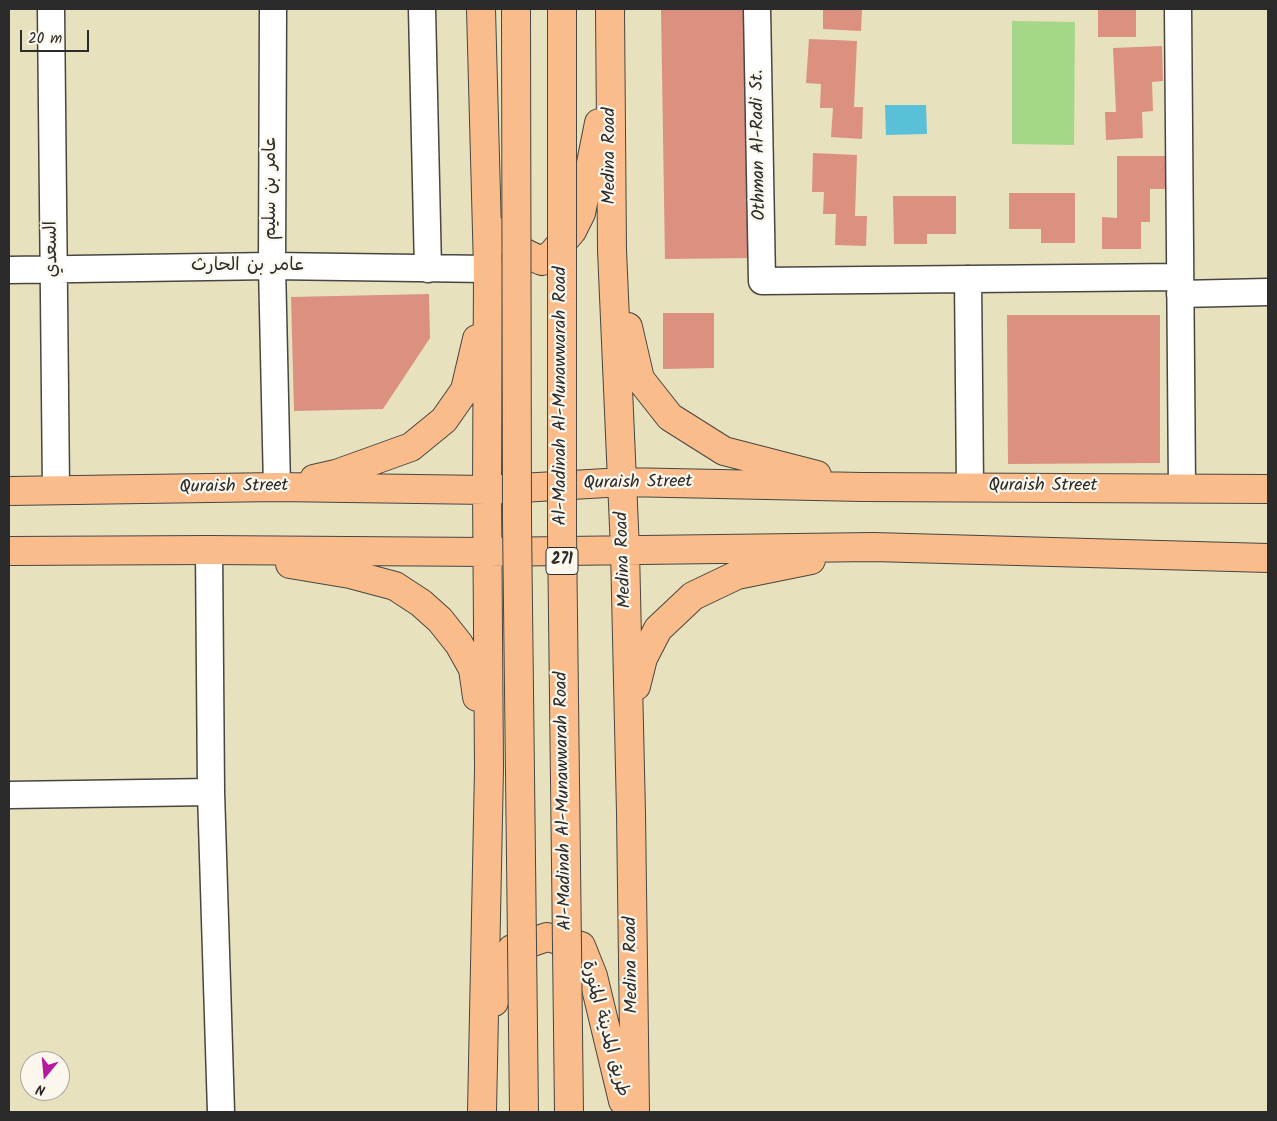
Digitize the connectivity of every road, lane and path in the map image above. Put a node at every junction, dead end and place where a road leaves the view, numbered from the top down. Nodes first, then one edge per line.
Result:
1 (51, 9) edge
2 (273, 9) edge
3 (422, 9) edge
4 (481, 9) edge
5 (516, 9) edge
6 (562, 9) edge
7 (610, 9) edge
8 (757, 9) edge
9 (1178, 9) edge
10 (610, 70) junction
11 (482, 84) junction
12 (612, 250) junction
13 (272, 266) junction
14 (54, 269) junction
15 (428, 269) junction
16 (9, 270) edge
17 (968, 279) junction
18 (488, 281) junction
19 (1180, 285) junction
20 (1268, 292) edge
21 (623, 482) junction
22 (277, 487) junction
23 (862, 487) junction
24 (970, 487) junction
25 (1182, 488) junction
26 (1268, 489) edge
27 (56, 490) junction
28 (487, 490) junction
29 (9, 491) edge
30 (873, 547) junction
31 (209, 550) junction
32 (625, 550) junction
33 (9, 551) edge
34 (487, 552) junction
35 (1268, 558) edge
36 (489, 769) junction
37 (211, 792) junction
38 (9, 795) edge
39 (631, 812) junction
40 (221, 1112) edge
41 (482, 1112) edge
42 (524, 1112) edge
43 (569, 1112) edge
44 (626, 1112) edge
45 (635, 1112) edge

1 - 14 street, السعدي
2 - 13 street, عامر بن سليم
3 - 15 street
4 - 11 main road
5 - 42 main road, bridge
6 - 43 main road, Al-Madinah Al-Munawwarah Road / 271, bridge
7 - 10 main road, Medina Road
8 - 17 street, Othman Al-Radi St.
9 - 19 street
10 - 11 main road
10 - 12 main road, Medina Road
11 - 18 main road
12 - 21 main road, Medina Road
12 - 23 main road
13 - 14 street, عامر بن الحارث
13 - 15 street, عامر بن الحارث
13 - 22 street, عامر بن سليم
14 - 16 street, عامر بن الحارث
14 - 27 street, السعدي
15 - 18 street, عامر بن الحارث
17 - 19 street
17 - 24 street
18 - 22 main road
18 - 28 main road
19 - 20 street
19 - 25 street
21 - 23 main road, Quraish Street
21 - 28 main road, Quraish Street
21 - 32 main road, Medina Road
22 - 27 main road, Quraish Street
22 - 28 main road, Quraish Street
23 - 24 main road, Quraish Street
24 - 25 main road, Quraish Street
25 - 26 main road, Quraish Street
27 - 29 main road, Quraish Street
28 - 34 main road
30 - 32 main road
30 - 35 main road
30 - 39 main road
31 - 33 main road
31 - 34 main road
31 - 36 main road
31 - 37 street
32 - 34 main road
32 - 39 main road, Medina Road
34 - 36 main road
36 - 41 main road
37 - 38 street
37 - 40 street
39 - 45 main road, Medina Road
41 - 44 main road, طريق المدينة المنورة

